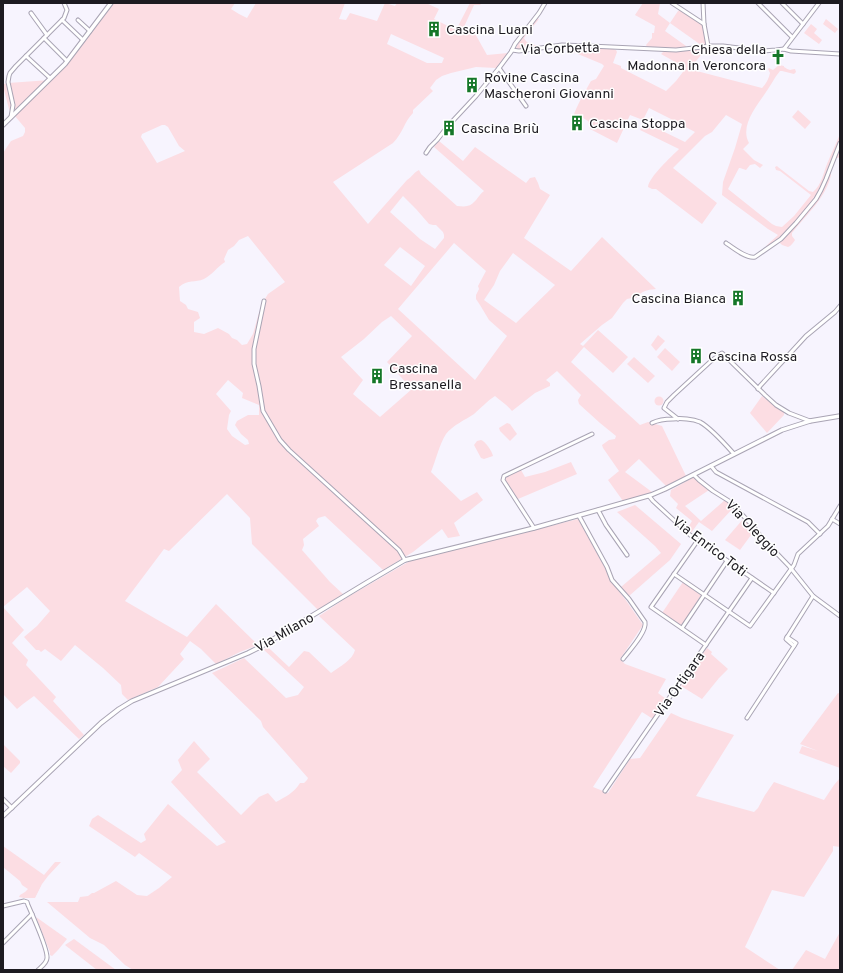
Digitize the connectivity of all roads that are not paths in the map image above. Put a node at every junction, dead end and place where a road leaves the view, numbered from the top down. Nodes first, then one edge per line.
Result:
1 (64, 3) edge
2 (111, 3) edge
3 (545, 3) edge
4 (672, 3) edge
5 (703, 3) edge
6 (758, 3) edge
7 (782, 3) edge
8 (819, 3) edge
9 (30, 13) dead end
10 (62, 20) junction
11 (78, 20) dead end
12 (704, 24) junction
13 (803, 24) junction
14 (90, 31) junction
15 (48, 35) junction
16 (792, 37) junction
17 (44, 38) junction
18 (83, 40) junction
19 (708, 46) junction
20 (786, 49) junction
21 (512, 50) junction
22 (840, 54) edge
23 (26, 56) junction
24 (67, 61) junction
25 (500, 68) junction
26 (50, 78) junction
27 (526, 106) dead end
28 (11, 117) junction
29 (3, 125) edge
30 (840, 143) edge
31 (426, 153) dead end
32 (726, 243) dead end
33 (264, 301) dead end
34 (840, 306) edge
35 (836, 311) junction
36 (840, 314) edge
37 (758, 389) junction
38 (840, 416) edge
39 (678, 419) junction
40 (810, 421) junction
41 (652, 423) dead end
42 (592, 434) dead end
43 (734, 454) junction
44 (711, 466) junction
45 (694, 474) junction
46 (649, 496) junction
47 (840, 506) edge
48 (598, 510) junction
49 (579, 516) junction
50 (832, 519) junction
51 (840, 524) edge
52 (534, 528) junction
53 (820, 534) junction
54 (698, 540) junction
55 (627, 555) dead end
56 (405, 560) junction
57 (727, 561) junction
58 (791, 569) junction
59 (674, 574) junction
60 (752, 578) junction
61 (774, 593) junction
62 (704, 595) junction
63 (813, 596) junction
64 (729, 612) junction
65 (840, 616) edge
66 (682, 628) junction
67 (706, 645) junction
68 (623, 659) dead end
69 (747, 718) dead end
70 (605, 791) dead end
71 (3, 799) edge
72 (12, 808) junction
73 (3, 816) edge
74 (3, 906) edge
75 (32, 914) junction
76 (3, 943) edge
77 (38, 970) edge

1 - 10 street
2 - 14 street
3 - 21 street
4 - 12 street
5 - 12 street
6 - 16 street
7 - 13 street
8 - 13 street
9 - 15 street
10 - 15 street
10 - 18 street
11 - 14 street
12 - 19 street
13 - 16 street
14 - 18 street
15 - 17 street
16 - 20 street
17 - 23 street
17 - 24 street
18 - 24 street
19 - 20 street, Via Corbetta
19 - 21 street, Via Corbetta
20 - 22 street
21 - 25 street
23 - 26 street
23 - 28 street
24 - 26 street
25 - 27 street
25 - 31 street
26 - 28 street
28 - 29 street
30 - 32 street
33 - 56 street
34 - 35 street
35 - 36 street
35 - 37 street
37 - 39 street
37 - 40 street
38 - 40 street, Via Milano
39 - 41 street
39 - 43 street
40 - 43 street, Via Milano
42 - 52 street
43 - 44 street, Via Milano
44 - 45 street, Via Milano
44 - 53 street
45 - 46 street, Via Milano
45 - 58 street, Via Oleggio
46 - 48 street, Via Milano
46 - 54 street, Via Enrico Toti
47 - 50 street
48 - 49 street, Via Milano
48 - 55 street
49 - 52 street, Via Milano
49 - 68 street
50 - 51 street
50 - 53 street
52 - 56 street, Via Milano
53 - 58 street
54 - 57 street, Via Enrico Toti
54 - 59 street
56 - 72 street, Via Milano
57 - 60 street, Via Enrico Toti
57 - 62 street
58 - 61 street
58 - 63 street, Via Oleggio
59 - 62 street
59 - 66 street
60 - 61 street, Via Enrico Toti
60 - 64 street, Via Ortigara
61 - 64 street
62 - 64 street
62 - 66 street
63 - 65 street, Via Oleggio
63 - 69 street
64 - 67 street, Via Ortigara
66 - 67 street
67 - 70 street, Via Ortigara
71 - 72 street
72 - 73 street, Via Milano
74 - 75 street
75 - 76 street
75 - 77 street

